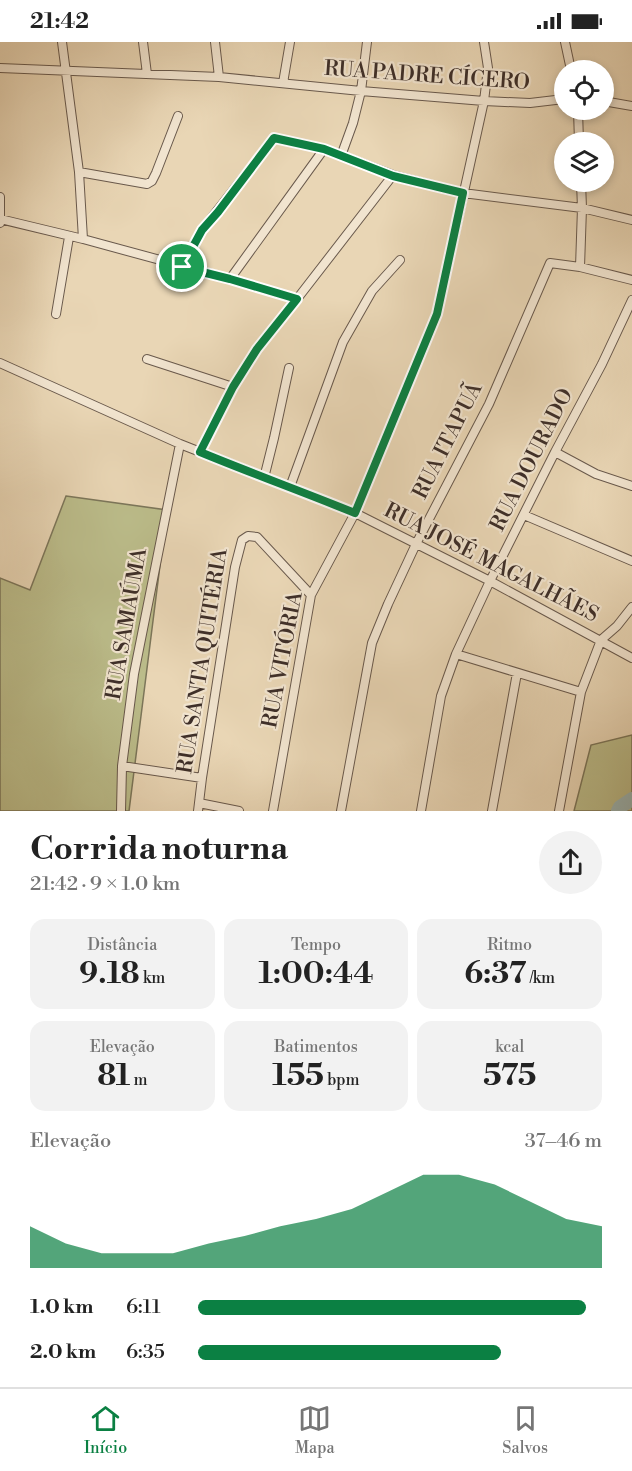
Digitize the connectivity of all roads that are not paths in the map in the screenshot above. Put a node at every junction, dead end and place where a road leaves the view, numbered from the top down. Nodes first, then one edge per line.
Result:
1 (62, 42) edge
2 (143, 42) edge
3 (215, 42) edge
4 (290, 42) edge
5 (367, 42) edge
6 (484, 42) edge
7 (565, 42) edge
8 (570, 60) edge
9 (0, 68) edge
10 (65, 70) junction
11 (147, 74) junction
12 (219, 77) junction
13 (283, 83) junction
14 (361, 91) junction
15 (554, 100) edge
16 (484, 101) junction
17 (614, 104) edge
18 (632, 106) edge
19 (178, 116) dead end
20 (324, 149) junction
21 (341, 156) junction
22 (79, 172) junction
23 (393, 176) junction
24 (581, 192) edge
25 (463, 193) junction
26 (0, 197) edge
27 (582, 208) junction
28 (0, 220) edge
29 (632, 220) edge
30 (0, 225) edge
31 (69, 237) junction
32 (83, 239) junction
33 (400, 260) dead end
34 (182, 267) junction
35 (580, 267) junction
36 (230, 279) junction
37 (632, 280) edge
38 (297, 299) junction
39 (632, 300) edge
40 (56, 314) dead end
41 (147, 359) dead end
42 (0, 363) edge
43 (289, 368) dead end
44 (233, 387) junction
45 (180, 444) junction
46 (200, 452) junction
47 (555, 452) junction
48 (264, 478) junction
49 (632, 486) edge
50 (290, 487) junction
51 (355, 513) junction
52 (524, 515) junction
53 (416, 544) junction
54 (632, 561) edge
55 (490, 581) junction
56 (311, 595) junction
57 (632, 607) edge
58 (601, 640) junction
59 (456, 654) junction
60 (632, 658) edge
61 (517, 673) junction
62 (581, 692) junction
63 (122, 766) junction
64 (202, 778) junction
65 (198, 807) edge
66 (121, 811) edge
67 (239, 811) edge
68 (273, 811) edge
69 (341, 811) edge
70 (421, 811) edge
71 (492, 811) edge
72 (559, 811) edge

1 - 10 street
2 - 11 street
3 - 12 street
4 - 13 street
5 - 14 street
6 - 16 street, RUA VITÓRIA
7 - 8 street
9 - 10 street, RUA PADRE CÍCERO
10 - 11 street, RUA PADRE CÍCERO
10 - 22 street
11 - 12 street, RUA PADRE CÍCERO
12 - 13 street, RUA PADRE CÍCERO
13 - 14 street, RUA PADRE CÍCERO
14 - 16 street, RUA PADRE CÍCERO
14 - 21 street
15 - 16 street, RUA PADRE CÍCERO
16 - 25 street, RUA VITÓRIA
17 - 18 street
19 - 22 street
20 - 21 street
20 - 34 street
20 - 36 street
21 - 23 street
22 - 32 street
23 - 25 street
23 - 38 street
24 - 27 street
25 - 27 street
25 - 51 street, RUA VITÓRIA
26 - 28 street
27 - 29 street
27 - 35 street
28 - 30 street
28 - 31 street
31 - 32 street
31 - 40 street
32 - 34 street
33 - 50 street
34 - 36 street
35 - 37 street
35 - 53 street, RUA ITAPUÃ
36 - 38 street
38 - 44 street
39 - 47 street, RUA DOURADO
41 - 44 street
42 - 45 street, RUA JOSÉ MAGALHÃES
43 - 48 street
44 - 46 street
45 - 46 street, RUA JOSÉ MAGALHÃES
45 - 63 street, RUA SAMAÚMA
46 - 48 street, RUA JOSÉ MAGALHÃES
47 - 49 street
47 - 52 street, RUA DOURADO
48 - 50 street, RUA JOSÉ MAGALHÃES
50 - 51 street, RUA JOSÉ MAGALHÃES
51 - 53 street, RUA JOSÉ MAGALHÃES
51 - 56 street, RUA VITÓRIA
52 - 54 street
52 - 55 street, RUA DOURADO
53 - 55 street, RUA JOSÉ MAGALHÃES
53 - 69 street, RUA ITAPUÃ
55 - 58 street, RUA JOSÉ MAGALHÃES
55 - 59 street, RUA DOURADO
56 - 64 street, RUA SANTA QUITÉRIA
56 - 68 street, RUA VITÓRIA
57 - 58 street
58 - 60 street, RUA JOSÉ MAGALHÃES
58 - 62 street
59 - 61 street
59 - 70 street, RUA DOURADO
61 - 62 street
61 - 71 street
62 - 72 street
63 - 64 street
63 - 66 street, RUA SAMAÚMA
64 - 65 street, RUA SANTA QUITÉRIA
65 - 67 street

